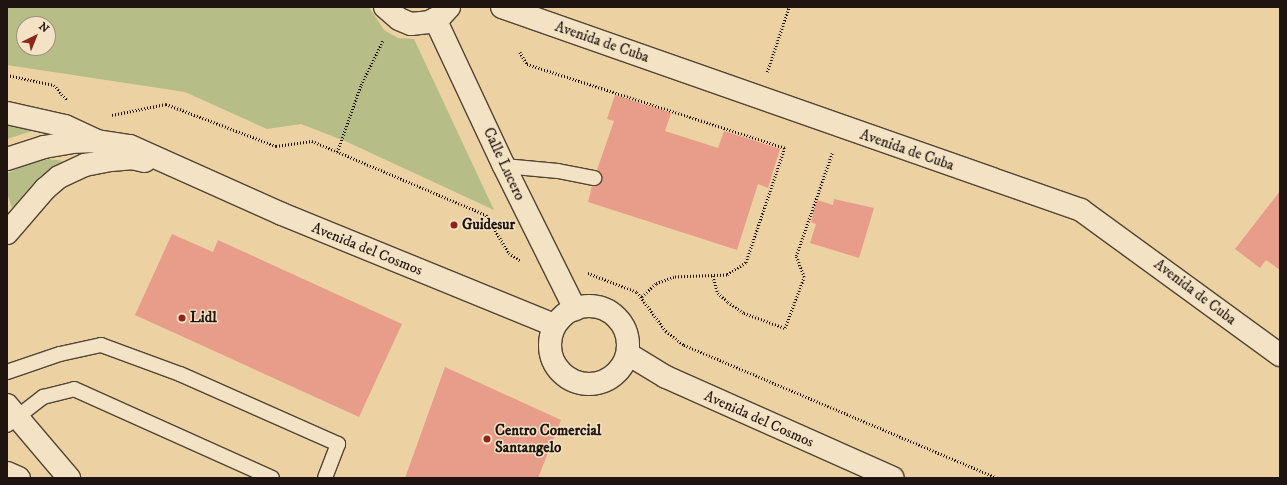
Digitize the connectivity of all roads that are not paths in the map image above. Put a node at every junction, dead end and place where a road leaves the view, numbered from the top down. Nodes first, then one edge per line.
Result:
1 (502, 7) edge
2 (390, 12) edge
3 (442, 13) edge
4 (7, 113) edge
5 (97, 141) junction
6 (7, 159) edge
7 (504, 166) junction
8 (181, 170) junction
9 (594, 178) dead end
10 (7, 233) edge
11 (575, 309) junction
12 (554, 325) junction
13 (628, 354) junction
14 (1280, 355) edge
15 (7, 372) edge
16 (10, 416) edge
17 (7, 473) edge
18 (18, 478) edge
19 (69, 478) edge
20 (272, 478) edge
21 (325, 478) edge
22 (893, 478) edge

1 - 14 street, Avenida de Cuba
2 - 3 street
3 - 7 street, Calle Lucero
4 - 5 street
5 - 6 street
5 - 8 street
7 - 9 lane
7 - 11 street, Calle Lucero
8 - 10 street
8 - 12 street, Avenida del Cosmos
11 - 12 street
11 - 13 street
12 - 13 street
13 - 22 street, Avenida del Cosmos
15 - 21 lane
16 - 19 street
16 - 20 lane
17 - 18 street

